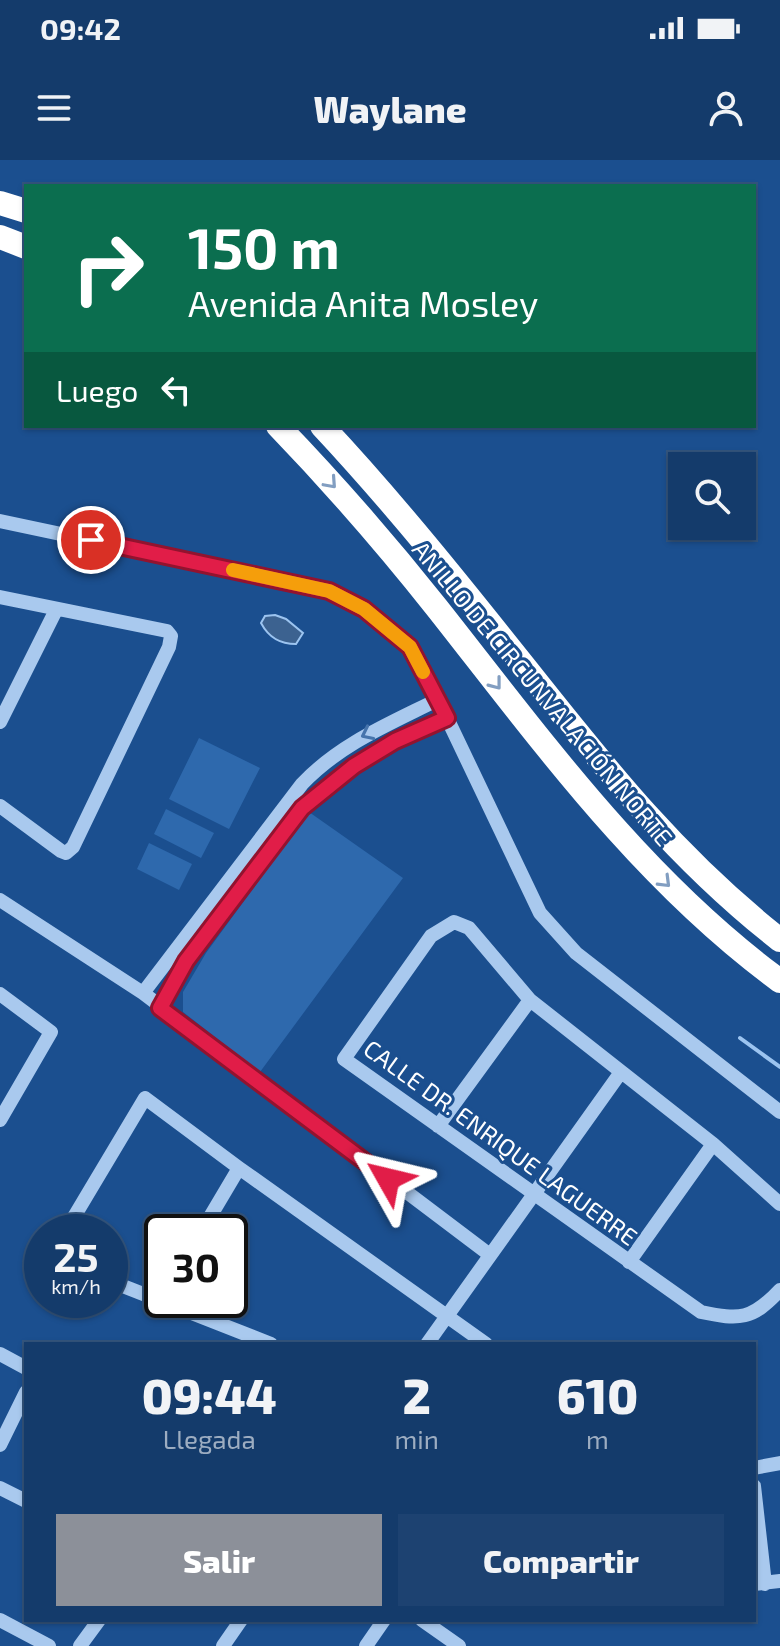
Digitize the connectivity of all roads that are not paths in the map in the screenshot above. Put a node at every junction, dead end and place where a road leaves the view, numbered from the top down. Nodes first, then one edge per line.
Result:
1 (0, 203) edge
2 (24, 210) edge
3 (0, 237) edge
4 (24, 246) edge
5 (280, 428) edge
6 (324, 428) edge
7 (0, 521) edge
8 (0, 597) edge
9 (56, 610) junction
10 (437, 700) junction
11 (447, 718) junction
12 (0, 722) edge
13 (0, 806) edge
14 (0, 900) edge
15 (780, 940) edge
16 (780, 981) edge
17 (143, 993) junction
18 (0, 994) edge
19 (530, 1000) junction
20 (160, 1008) junction
21 (621, 1072) junction
22 (780, 1112) edge
23 (0, 1120) edge
24 (438, 1126) junction
25 (713, 1144) junction
26 (239, 1168) junction
27 (534, 1194) junction
28 (780, 1204) edge
29 (76, 1214) edge
30 (212, 1214) edge
31 (490, 1255) junction
32 (629, 1262) junction
33 (780, 1290) edge
34 (447, 1316) junction
35 (206, 1318) edge
36 (266, 1342) edge
37 (428, 1342) edge
38 (483, 1342) edge
39 (0, 1354) edge
40 (24, 1367) edge
41 (24, 1396) edge
42 (0, 1445) edge
43 (780, 1463) edge
44 (756, 1468) edge
45 (0, 1488) edge
46 (24, 1500) edge
47 (756, 1502) edge
48 (766, 1583) edge
49 (0, 1620) edge
50 (98, 1622) edge
51 (240, 1622) edge
52 (383, 1622) edge
53 (425, 1622) edge
54 (49, 1646) edge
55 (80, 1646) edge
56 (223, 1646) edge
57 (366, 1646) edge
58 (459, 1646) edge

1 - 2 highway
3 - 4 highway
5 -> 16 highway, ANILLO DE CIRCUNVALACIÓN NORTE
6 - 15 highway, ANILLO DE CIRCUNVALACIÓN NORTE
7 - 10 street
8 - 9 street
9 - 12 street
9 - 13 street
10 - 11 street
10 -> 17 street
11 - 20 street
11 - 22 street
14 - 17 street
17 - 20 street
18 - 23 street
19 - 21 street, CALLE DR. ENRIQUE LAGUERRE
19 - 24 street
19 - 24 street, CALLE DR. ENRIQUE LAGUERRE
20 - 31 street
21 - 25 street, CALLE DR. ENRIQUE LAGUERRE
21 - 27 street
24 - 27 street, CALLE DR. ENRIQUE LAGUERRE
25 - 28 street, CALLE DR. ENRIQUE LAGUERRE
25 - 32 street
26 - 29 street
26 - 30 street
26 - 34 street
27 - 31 street
27 - 32 street, CALLE DR. ENRIQUE LAGUERRE
31 - 34 street
32 - 33 street, CALLE DR. ENRIQUE LAGUERRE
34 - 37 street
34 - 38 street
35 - 36 street
39 - 40 street
41 - 42 street
43 - 44 street
45 - 46 street
47 - 48 street
49 - 54 street
50 - 55 street
51 - 56 street
52 - 57 street
53 - 58 street

